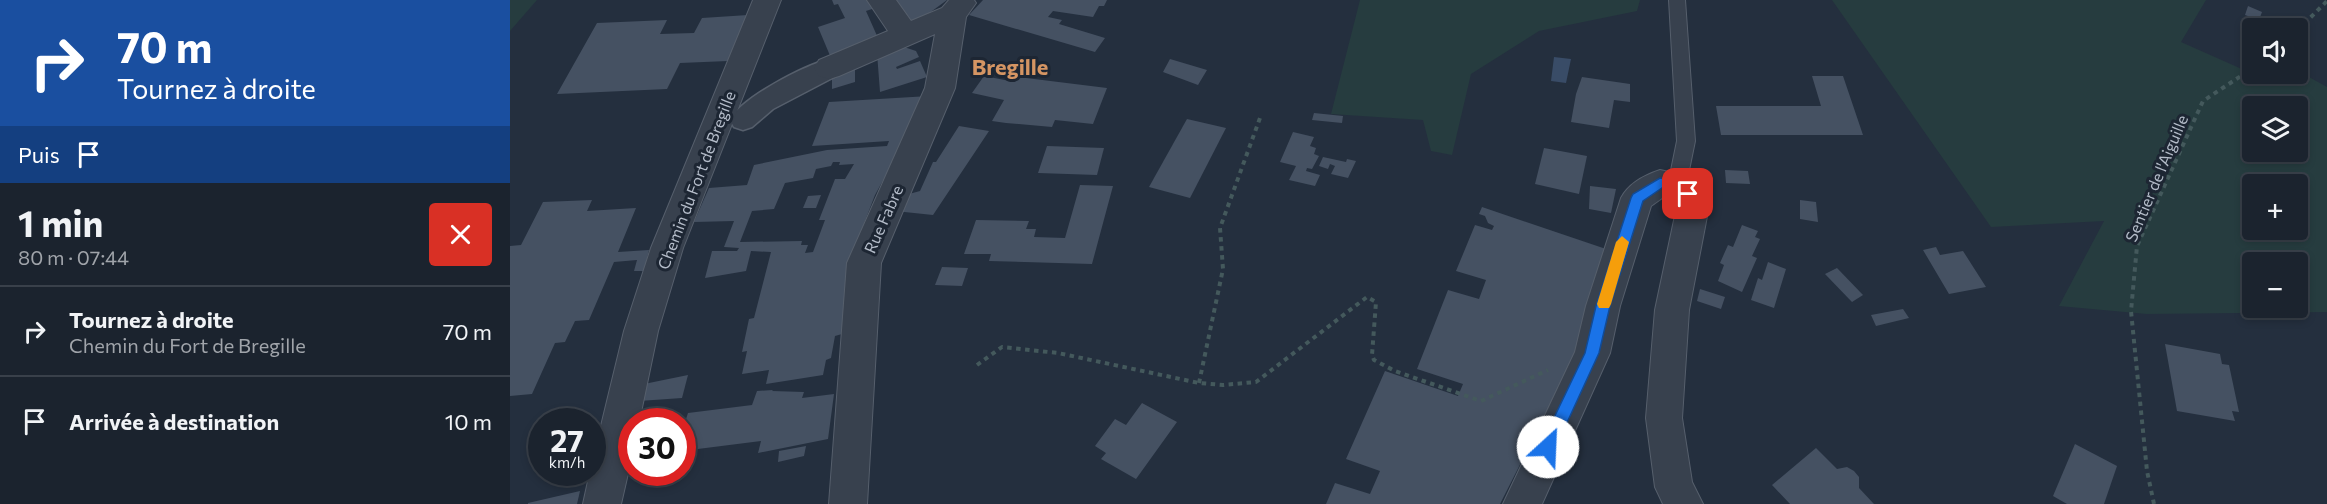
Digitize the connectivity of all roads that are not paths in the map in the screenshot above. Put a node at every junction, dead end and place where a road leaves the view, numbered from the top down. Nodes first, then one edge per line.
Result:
1 (767, 0) edge
2 (881, 0) edge
3 (1677, 0) edge
4 (959, 7) edge
5 (906, 36) junction
6 (829, 68) joint
7 (742, 120) dead end
8 (1677, 184) junction
9 (602, 504) edge
10 (848, 504) edge
11 (1522, 504) edge
12 (1684, 504) edge

1 - 9 street, Chemin du Fort de Bregille
2 - 5 street
3 - 8 lane
4 - 5 street, Rue Fabre
4 - 10 street, Rue Fabre
5 - 6 street, Rue Fabre
6 - 7 street, Rue Fabre
8 - 11 street
8 - 12 street

